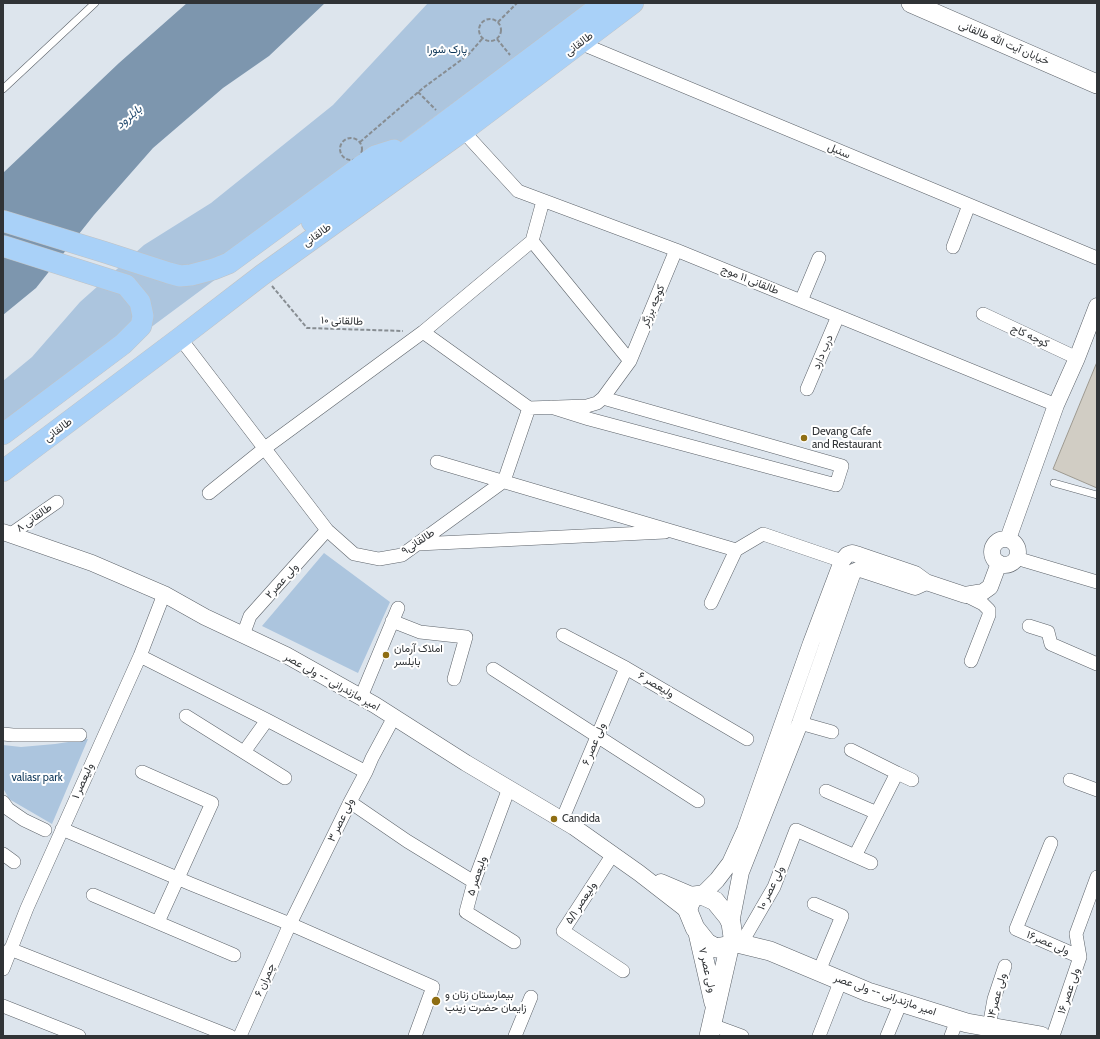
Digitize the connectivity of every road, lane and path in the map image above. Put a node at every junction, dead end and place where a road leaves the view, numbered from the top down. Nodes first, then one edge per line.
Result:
1 (95, 3) edge
2 (517, 3) edge
3 (604, 3) edge
4 (634, 3) edge
5 (911, 3) edge
6 (498, 22) junction
7 (482, 39) junction
8 (580, 43) junction
9 (1097, 84) edge
10 (3, 89) edge
11 (418, 92) junction
12 (455, 126) junction
13 (360, 142) junction
14 (413, 146) junction
15 (543, 201) junction
16 (969, 205) junction
17 (3, 222) edge
18 (532, 241) junction
19 (3, 246) edge
20 (953, 247) dead end
21 (676, 250) junction
22 (819, 258) dead end
23 (1097, 258) edge
24 (262, 275) junction
25 (801, 301) junction
26 (1097, 306) edge
27 (983, 314) dead end
28 (838, 316) junction
29 (422, 332) junction
30 (180, 338) junction
31 (1077, 358) junction
32 (630, 362) junction
33 (807, 389) dead end
34 (603, 398) junction
35 (1056, 405) junction
36 (551, 407) junction
37 (529, 408) junction
38 (4, 433) edge
39 (265, 448) junction
40 (3, 456) edge
41 (437, 462) dead end
42 (3, 471) edge
43 (504, 481) junction
44 (1054, 483) dead end
45 (209, 493) dead end
46 (1097, 495) edge
47 (57, 502) dead end
48 (327, 530) junction
49 (675, 532) junction
50 (7, 533) edge
51 (1008, 539) junction
52 (418, 544) junction
53 (736, 550) junction
54 (1016, 558) junction
55 (842, 561) junction
56 (999, 563) junction
57 (926, 582) junction
58 (1097, 582) edge
59 (164, 594) junction
60 (965, 595) junction
61 (711, 603) dead end
62 (398, 608) dead end
63 (392, 621) junction
64 (1030, 626) dead end
65 (243, 635) junction
66 (563, 635) dead end
67 (140, 656) junction
68 (971, 661) dead end
69 (1097, 664) edge
70 (626, 668) junction
71 (493, 669) dead end
72 (454, 679) dead end
73 (806, 683) junction
74 (360, 697) junction
75 (186, 716) dead end
76 (394, 717) junction
77 (267, 720) junction
78 (800, 723) junction
79 (832, 732) dead end
80 (3, 734) edge
81 (80, 734) dead end
82 (597, 736) junction
83 (747, 739) dead end
84 (850, 750) dead end
85 (244, 752) junction
86 (142, 772) dead end
87 (366, 772) junction
88 (897, 773) junction
89 (285, 778) dead end
90 (912, 780) dead end
91 (1070, 780) dead end
92 (509, 788) junction
93 (1097, 790) edge
94 (826, 792) dead end
95 (698, 801) dead end
96 (3, 802) edge
97 (350, 802) junction
98 (877, 813) junction
99 (562, 820) junction
100 (62, 829) junction
101 (44, 830) dead end
102 (1051, 843) dead end
103 (3, 854) edge
104 (613, 854) junction
105 (855, 856) junction
106 (14, 862) dead end
107 (871, 863) dead end
108 (1097, 877) edge
109 (178, 878) junction
110 (474, 882) junction
111 (93, 895) dead end
112 (695, 901) junction
113 (814, 904) dead end
114 (158, 922) junction
115 (290, 924) junction
116 (698, 933) junction
117 (734, 938) junction
118 (514, 942) dead end
119 (10, 949) junction
120 (234, 955) dead end
121 (1080, 957) junction
122 (1005, 966) dead end
123 (3, 969) edge
124 (623, 971) dead end
125 (819, 971) junction
126 (841, 980) junction
127 (531, 998) dead end
128 (901, 1002) junction
129 (3, 1006) edge
130 (712, 1023) edge
131 (989, 1027) junction
132 (954, 1028) edge
133 (79, 1036) edge
134 (230, 1036) edge
135 (240, 1036) edge
136 (415, 1036) edge
137 (515, 1036) edge
138 (742, 1036) edge
139 (819, 1036) edge
140 (887, 1036) edge
141 (1041, 1036) edge
142 (1053, 1036) edge

1 - 10 lane
2 - 6 path
3 - 12 main road, طالقانی
4 - 8 main road, طالقانی
5 - 9 main road, خیابان آیت الله طالقانی
6 - 7 path
6 - 7 path
7 - 11 path
8 - 12 main road, طالقانی
8 - 16 street, سنبل
11 - 12 path
11 - 13 path
12 - 14 main road, طالقانی
12 - 15 street, طالقانی ۱۱ موج
12 - 24 main road, طالقانی
13 - 13 path
14 - 17 main road
14 - 40 main road, طالقانی
15 - 18 street
15 - 21 street, طالقانی ۱۱ موج
16 - 20 street
16 - 23 street, سنبل
18 - 29 street
18 - 32 street
19 - 38 main road
21 - 25 street, طالقانی ۱۱ موج
21 - 32 street, کوچه برزگر
22 - 25 street
24 - 29 path, طالقانی ۱۰
24 - 30 main road, طالقانی
25 - 28 street, طالقانی ۱۱ موج
26 - 31 street
27 - 31 street, کوجه کاج
28 - 33 street, درب دارد
28 - 35 street, طالقانی ۱۱ موج
29 - 37 street
29 - 39 street
30 - 39 street, طالقانی۹
30 - 42 main road, طالقانی
31 - 35 street
32 - 34 street, کوچه برزگر
34 - 36 street
34 - 36 street
35 - 51 street
36 - 37 street
37 - 43 street
39 - 45 street
39 - 48 street, طالقانی۹
41 - 43 street
43 - 49 street
43 - 52 street, طالقانی۹
44 - 46 lane
47 - 50 street, طالقانی ۸
48 - 52 street, طالقانی۹
48 - 65 street, ولی عصر۲
49 - 52 street
49 - 53 street
50 - 59 street, امیر مازندرانی -- ولی عصر
51 - 54 street
51 - 56 street
53 - 55 street
53 - 61 street
54 - 56 street
54 - 58 street
55 - 57 street
55 - 73 street
56 - 60 street
57 - 60 street
57 - 73 street
59 - 65 street, امیر مازندرانی -- ولی عصر
59 - 67 street, ولیعصر ۱
60 - 68 street
62 - 63 street
63 - 72 street
63 - 74 street
64 - 69 street
65 - 74 street, امیر مازندرانی -- ولی عصر
66 - 70 street, ولیعصر ۶
67 - 77 street
67 - 100 street, ولیعصر ۱
70 - 82 street, ولی عصر ۶
70 - 83 street, ولیعصر ۶
71 - 82 street
73 - 78 street
73 - 112 street
74 - 76 street, امیر مازندرانی -- ولی عصر
75 - 85 street
76 - 87 street, ولی عصر ۳
76 - 92 street, امیر مازندرانی -- ولی عصر
77 - 85 street
77 - 87 street
78 - 79 street
78 - 117 street
80 - 81 street
82 - 95 street
82 - 99 street, ولی عصر ۶
84 - 88 street
85 - 89 street
86 - 109 street
87 - 97 street, ولی عصر ۳
88 - 90 street
88 - 98 street
91 - 93 street
92 - 99 street, امیر مازندرانی -- ولی عصر
92 - 110 street, ولیعصر ۵
94 - 98 street
96 - 101 street
97 - 110 street
97 - 115 street, ولی عصر ۳
98 - 105 street
99 - 104 street, امیر مازندرانی -- ولی عصر
100 - 109 street
100 - 119 street, ولیعصر ۱
102 - 121 street, ولی عصر۱۶
103 - 106 street
104 - 112 street, امیر مازندرانی -- ولی عصر
104 - 124 street, ولیعصر ۵/۱
105 - 107 street
105 - 117 street, ولی عصر ۱۰
108 - 121 street, ولی عصر ۱۶
109 - 114 street
109 - 115 street
110 - 118 street, ولیعصر ۵
111 - 114 street
112 - 116 main road
112 - 117 main road
113 - 125 street
114 - 120 street
115 - 135 street, چمران ۶
115 - 136 street
116 - 117 main road, امیر مازندرانی -- ولی عصر
116 - 130 main road, ولی عصر ۷
117 - 125 main road, امیر مازندرانی -- ولی عصر
117 - 130 main road, ولی عصر ۷
119 - 123 street, ولیعصر ۱
119 - 134 street
121 - 142 street, ولی عصر ۱۶
122 - 131 street, ولی عصر۱۴
125 - 126 main road, امیر مازندرانی -- ولی عصر
126 - 128 main road, امیر مازندرانی -- ولی عصر
126 - 139 street
127 - 137 street
128 - 132 main road, امیر مازندرانی -- ولی عصر
128 - 140 street
129 - 133 street
130 - 138 street
131 - 132 main road, امیر مازندرانی -- ولی عصر
131 - 141 main road, امیر مازندرانی -- ولی عصر

